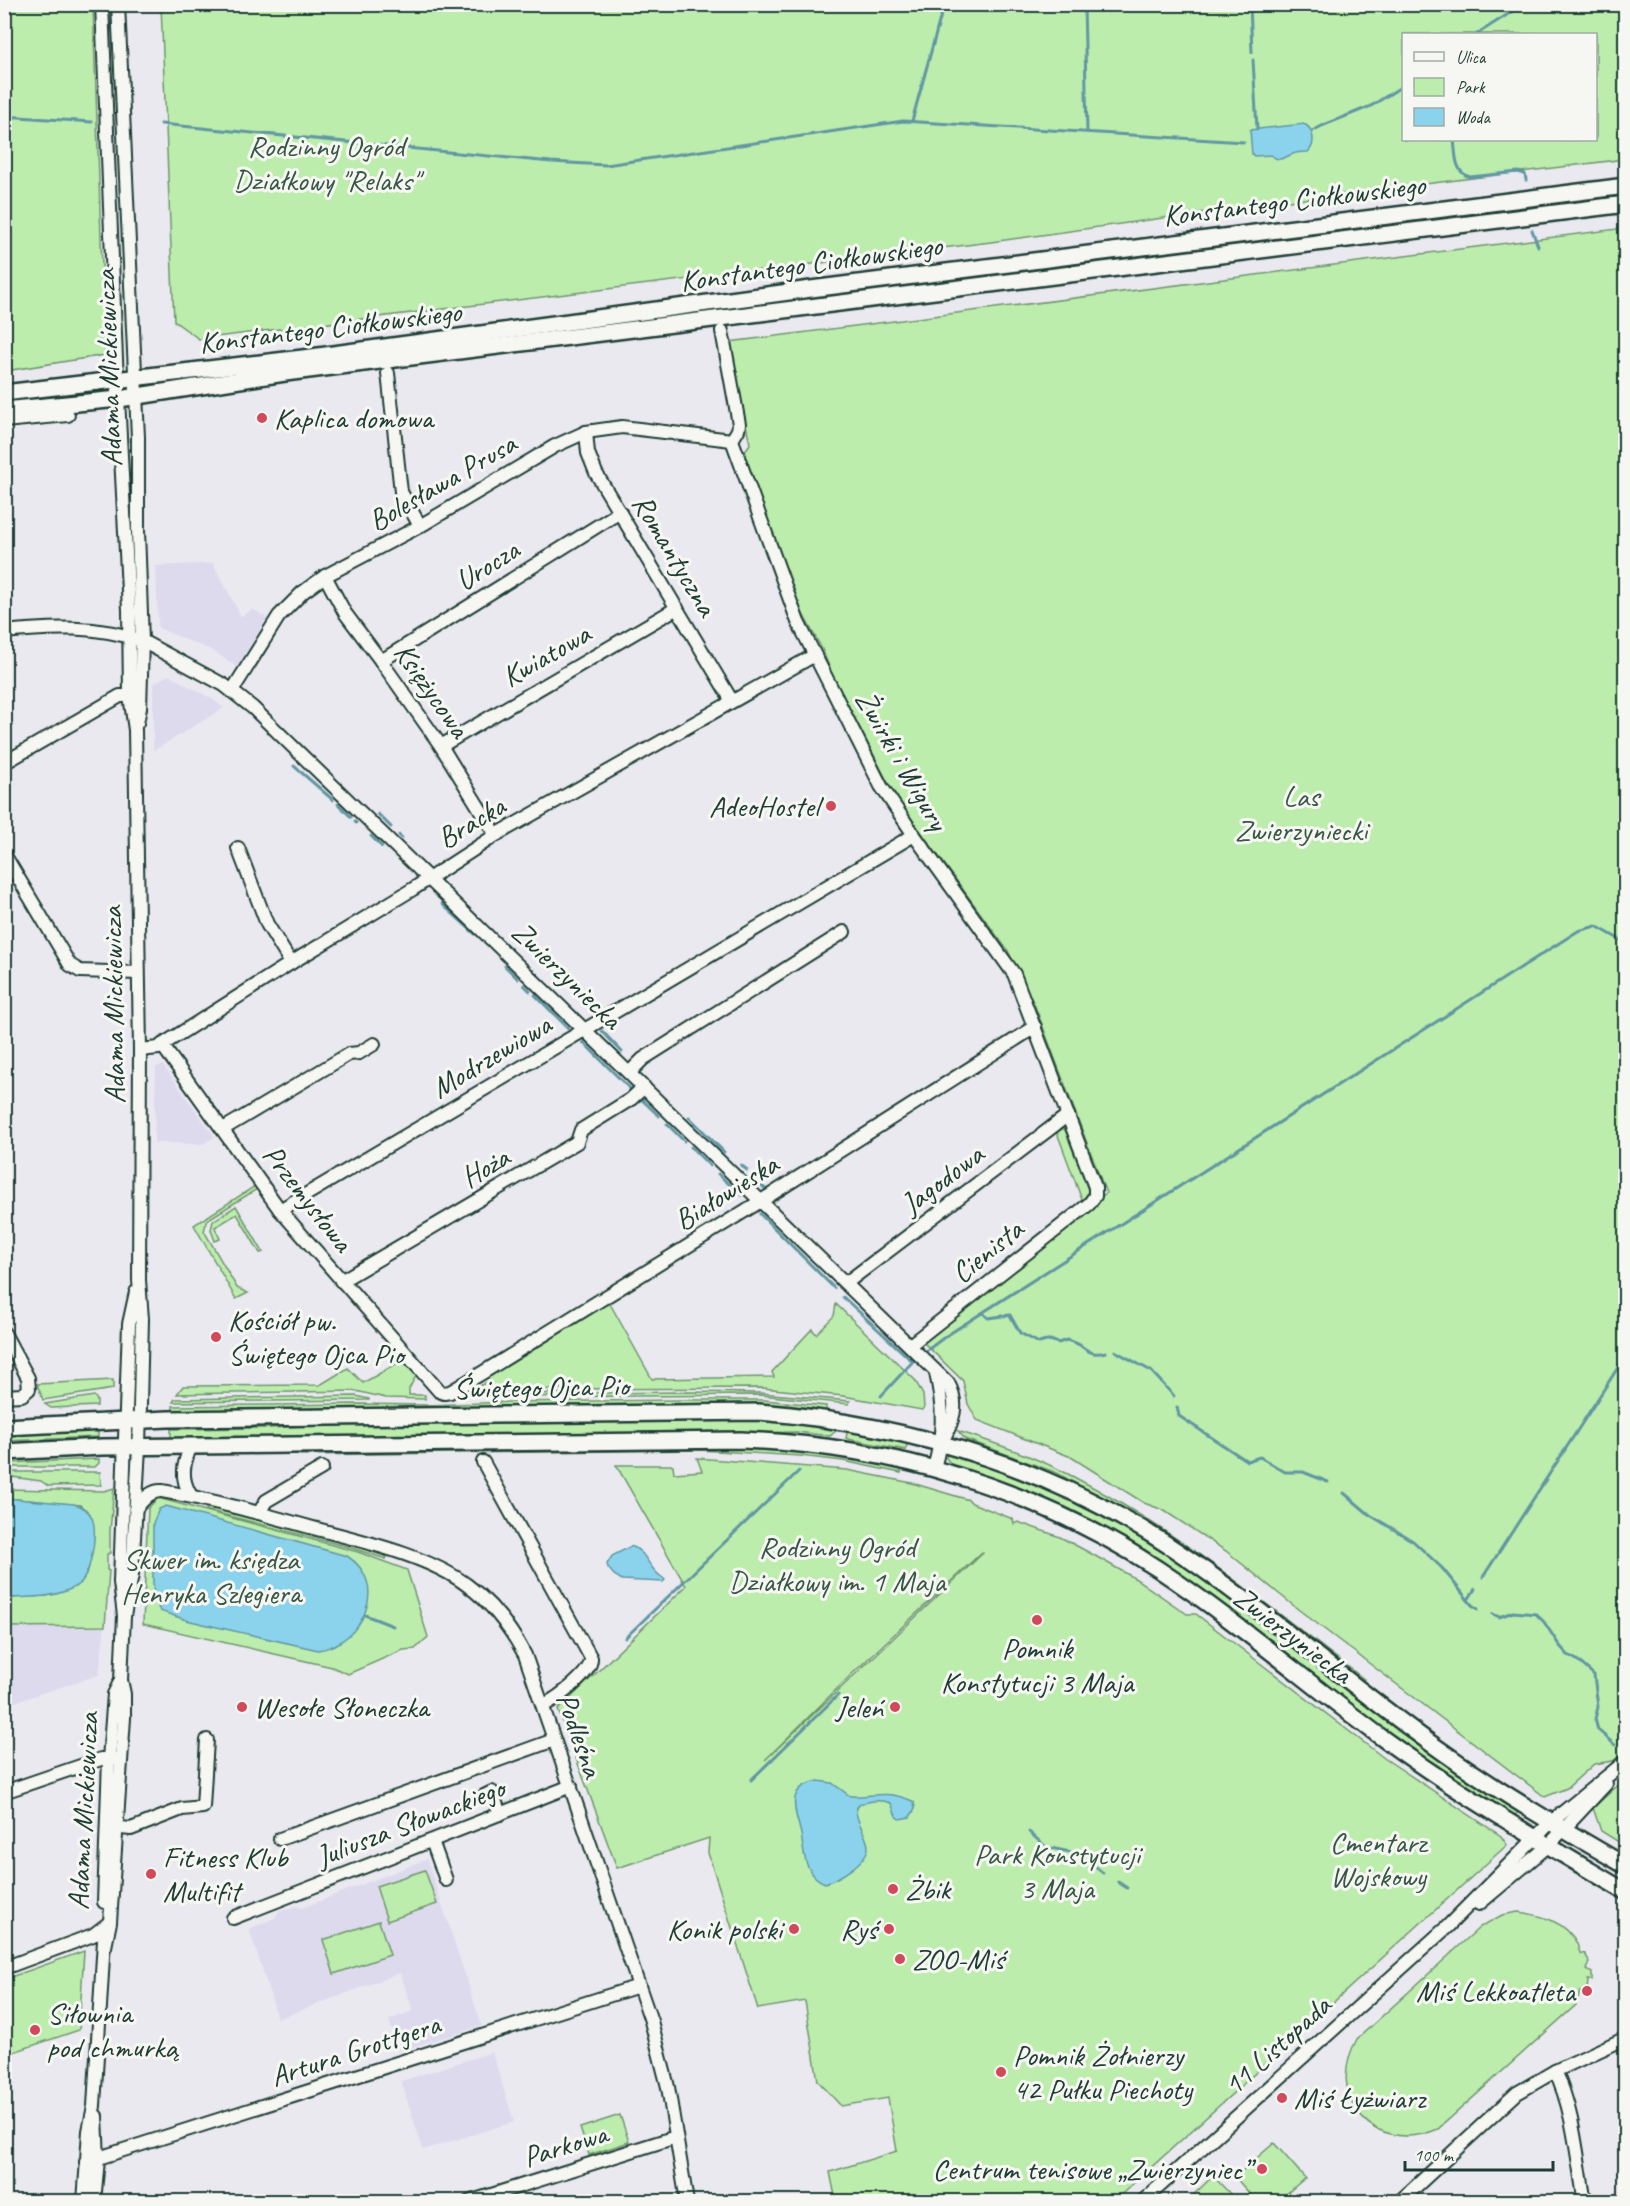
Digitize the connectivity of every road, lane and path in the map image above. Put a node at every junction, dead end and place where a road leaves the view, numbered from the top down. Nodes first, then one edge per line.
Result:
1 (102, 4) edge
2 (118, 4) edge
3 (1626, 186) edge
4 (1626, 204) edge
5 (132, 331) junction
6 (722, 331) dead end
7 (115, 333) junction
8 (181, 373) junction
9 (388, 373) dead end
10 (135, 379) junction
11 (117, 380) junction
12 (68, 386) junction
13 (182, 390) junction
14 (4, 393) edge
15 (137, 396) junction
16 (118, 399) junction
17 (70, 409) junction
18 (4, 410) edge
19 (4, 421) edge
20 (586, 432) junction
21 (138, 437) junction
22 (121, 438) junction
23 (732, 440) junction
24 (620, 512) junction
25 (420, 526) junction
26 (325, 576) junction
27 (134, 581) junction
28 (677, 608) junction
29 (4, 632) edge
30 (129, 636) junction
31 (142, 641) junction
32 (813, 656) junction
33 (381, 660) junction
34 (232, 691) junction
35 (130, 696) junction
36 (732, 701) junction
37 (135, 730) junction
38 (441, 746) junction
39 (4, 763) edge
40 (496, 834) junction
41 (914, 836) junction
42 (238, 848) dead end
43 (4, 854) edge
44 (429, 878) junction
45 (844, 932) dead end
46 (291, 963) junction
47 (138, 973) junction
48 (1035, 1028) junction
49 (585, 1030) junction
50 (374, 1044) dead end
51 (162, 1045) junction
52 (140, 1050) junction
53 (629, 1073) junction
54 (644, 1087) junction
55 (1068, 1115) junction
56 (222, 1129) junction
57 (1095, 1196) joint
58 (761, 1201) junction
59 (280, 1210) junction
60 (341, 1281) junction
61 (846, 1283) junction
62 (4, 1334) edge
63 (912, 1347) junction
64 (441, 1393) joint
65 (4, 1396) edge
66 (133, 1420) junction
67 (837, 1420) junction
68 (4, 1427) edge
69 (941, 1443) junction
70 (191, 1446) junction
71 (133, 1447) junction
72 (831, 1447) junction
73 (4, 1452) edge
74 (483, 1462) dead end
75 (322, 1468) dead end
76 (934, 1468) junction
77 (191, 1496) junction
78 (135, 1509) junction
79 (259, 1513) junction
80 (123, 1616) junction
81 (543, 1706) junction
82 (207, 1740) dead end
83 (554, 1740) junction
84 (115, 1759) junction
85 (1626, 1761) edge
86 (1626, 1766) edge
87 (571, 1786) junction
88 (4, 1792) edge
89 (484, 1796) dead end
90 (500, 1814) junction
91 (1580, 1814) junction
92 (1558, 1826) junction
93 (112, 1827) junction
94 (1534, 1838) junction
95 (280, 1839) dead end
96 (432, 1840) junction
97 (1548, 1846) junction
98 (1591, 1846) junction
99 (106, 1851) junction
100 (115, 1863) junction
101 (1626, 1866) edge
102 (446, 1880) dead end
103 (1626, 1892) edge
104 (233, 1918) dead end
105 (107, 1924) junction
106 (1447, 1928) junction
107 (4, 1968) edge
108 (639, 1986) junction
109 (1626, 2038) edge
110 (1555, 2071) junction
111 (676, 2137) junction
112 (92, 2161) junction
113 (84, 2202) edge
114 (94, 2202) edge
115 (469, 2202) edge
116 (687, 2202) edge
117 (1142, 2202) edge
118 (1399, 2202) edge
119 (1585, 2202) edge

1 - 7 street, Adama Mickiewicza
2 - 5 street, Adama Mickiewicza
3 - 8 main road, Konstantego Ciołkowskiego
4 - 13 main road, Konstantego Ciołkowskiego
5 - 7 street
5 - 10 street, Adama Mickiewicza
6 - 23 street, Żwirki i Wigury
7 - 11 street, Adama Mickiewicza
8 - 10 main road, Konstantego Ciołkowskiego
8 - 13 main road
9 - 25 street
10 - 11 main road, Konstantego Ciołkowskiego
10 - 15 street, Adama Mickiewicza
11 - 12 main road, Konstantego Ciołkowskiego
11 - 16 street, Adama Mickiewicza
12 - 14 main road, Konstantego Ciołkowskiego
12 - 17 main road
13 - 15 main road, Konstantego Ciołkowskiego
15 - 16 main road, Konstantego Ciołkowskiego
15 - 21 street, Adama Mickiewicza
16 - 17 main road, Konstantego Ciołkowskiego
16 - 22 street, Adama Mickiewicza
17 - 18 main road, Konstantego Ciołkowskiego
17 - 19 street, Konstantego Ciołkowskiego
20 - 23 street, Bolesława Prusa
20 - 24 street, Romantyczna
20 - 25 street, Bolesława Prusa
21 - 22 street
21 - 27 street, Adama Mickiewicza
22 - 27 street, Adama Mickiewicza
23 - 32 street, Żwirki i Wigury
24 - 28 street, Romantyczna
24 - 33 street, Urocza
25 - 26 street, Bolesława Prusa
26 - 33 street, Księżycowa
26 - 34 street, Bolesława Prusa
27 - 30 street, Adama Mickiewicza
27 - 31 street, Adama Mickiewicza
28 - 36 street, Romantyczna
28 - 38 street, Kwiatowa
29 - 30 street, Zwierzyniecka
30 - 31 street, Zwierzyniecka
30 - 35 street, Adama Mickiewicza
31 - 34 street, Zwierzyniecka
31 - 37 street, Adama Mickiewicza
32 - 36 street, Bracka
32 - 41 street, Żwirki i Wigury
33 - 38 street, Księżycowa
34 - 44 street, Zwierzyniecka
35 - 37 street, Adama Mickiewicza
35 - 39 street
36 - 40 street, Bracka
37 - 47 street, Adama Mickiewicza
38 - 40 street, Księżycowa
40 - 44 street, Bracka
41 - 48 street, Żwirki i Wigury
41 - 49 street, Modrzewiowa
42 - 46 street
43 - 47 street
44 - 46 street, Bracka
44 - 49 street, Zwierzyniecka
45 - 53 street
46 - 51 street, Bracka
47 - 52 street, Adama Mickiewicza
48 - 55 street, Żwirki i Wigury
48 - 58 street, Białowieska
49 - 53 street, Zwierzyniecka
49 - 59 street, Modrzewiowa
50 - 56 street
51 - 52 street
51 - 56 street, Przemysłowa
52 - 66 street, Adama Mickiewicza
53 - 54 street, Zwierzyniecka
54 - 58 street, Zwierzyniecka
54 - 60 street, Hoża
55 - 57 street, Żwirki i Wigury
55 - 61 street, Jagodowa
56 - 59 street, Przemysłowa
57 - 63 street, Cienista
58 - 61 street, Zwierzyniecka
58 - 64 street, Białowieska
59 - 60 street, Przemysłowa
60 - 64 street, Przemysłowa
61 - 63 street, Zwierzyniecka
62 - 65 street
63 - 69 street, Zwierzyniecka
66 - 67 main road, Świętego Ojca Pio
66 - 68 main road, Świętego Ojca Pio
66 - 71 street, Adama Mickiewicza
67 - 69 main road, Świętego Ojca Pio
67 - 72 main road
69 - 76 street, Zwierzyniecka
69 - 92 main road, Zwierzyniecka
70 - 71 main road, Świętego Ojca Pio
70 - 72 main road, Świętego Ojca Pio
70 - 77 street
71 - 73 main road, Świętego Ojca Pio
71 - 78 street, Adama Mickiewicza
71 - 80 street, Adama Mickiewicza
72 - 76 main road, Świętego Ojca Pio
74 - 81 street
75 - 79 street
76 - 94 main road, Zwierzyniecka
77 - 78 street, Podleśna
77 - 79 street, Podleśna
78 - 80 street, Adama Mickiewicza
79 - 81 street, Podleśna
80 - 84 street, Adama Mickiewicza
81 - 83 street, Podleśna
82 - 93 street
83 - 87 street, Podleśna
83 - 95 street
84 - 88 street
84 - 93 street, Adama Mickiewicza
85 - 92 street, 11 Listopada
86 - 91 street, 11 Listopada
87 - 90 street, Juliusza Słowackiego
87 - 108 street, Podleśna
89 - 90 street
90 - 96 street, Juliusza Słowackiego
91 - 92 street, 11 Listopada
91 - 98 street
92 - 94 street, 11 Listopada
92 - 97 street, 11 Listopada
92 - 98 main road, Zwierzyniecka
93 - 99 street, Adama Mickiewicza
93 - 100 street, Adama Mickiewicza
94 - 97 main road, Zwierzyniecka
94 - 106 street, 11 Listopada
96 - 102 street
96 - 104 street, Juliusza Słowackiego
97 - 103 main road, Zwierzyniecka
97 - 106 street, 11 Listopada
98 - 101 main road, Zwierzyniecka
99 - 100 street
99 - 105 street, Adama Mickiewicza
100 - 105 street, Adama Mickiewicza
105 - 107 street
105 - 112 street, Adama Mickiewicza
106 - 117 street, 11 Listopada
108 - 111 street, Podleśna
108 - 112 street, Artura Grottgera
109 - 110 street
110 - 118 street
110 - 119 street
111 - 115 street, Parkowa
111 - 116 street, Podleśna
112 - 113 street, Adama Mickiewicza
112 - 114 street, Adama Mickiewicza

